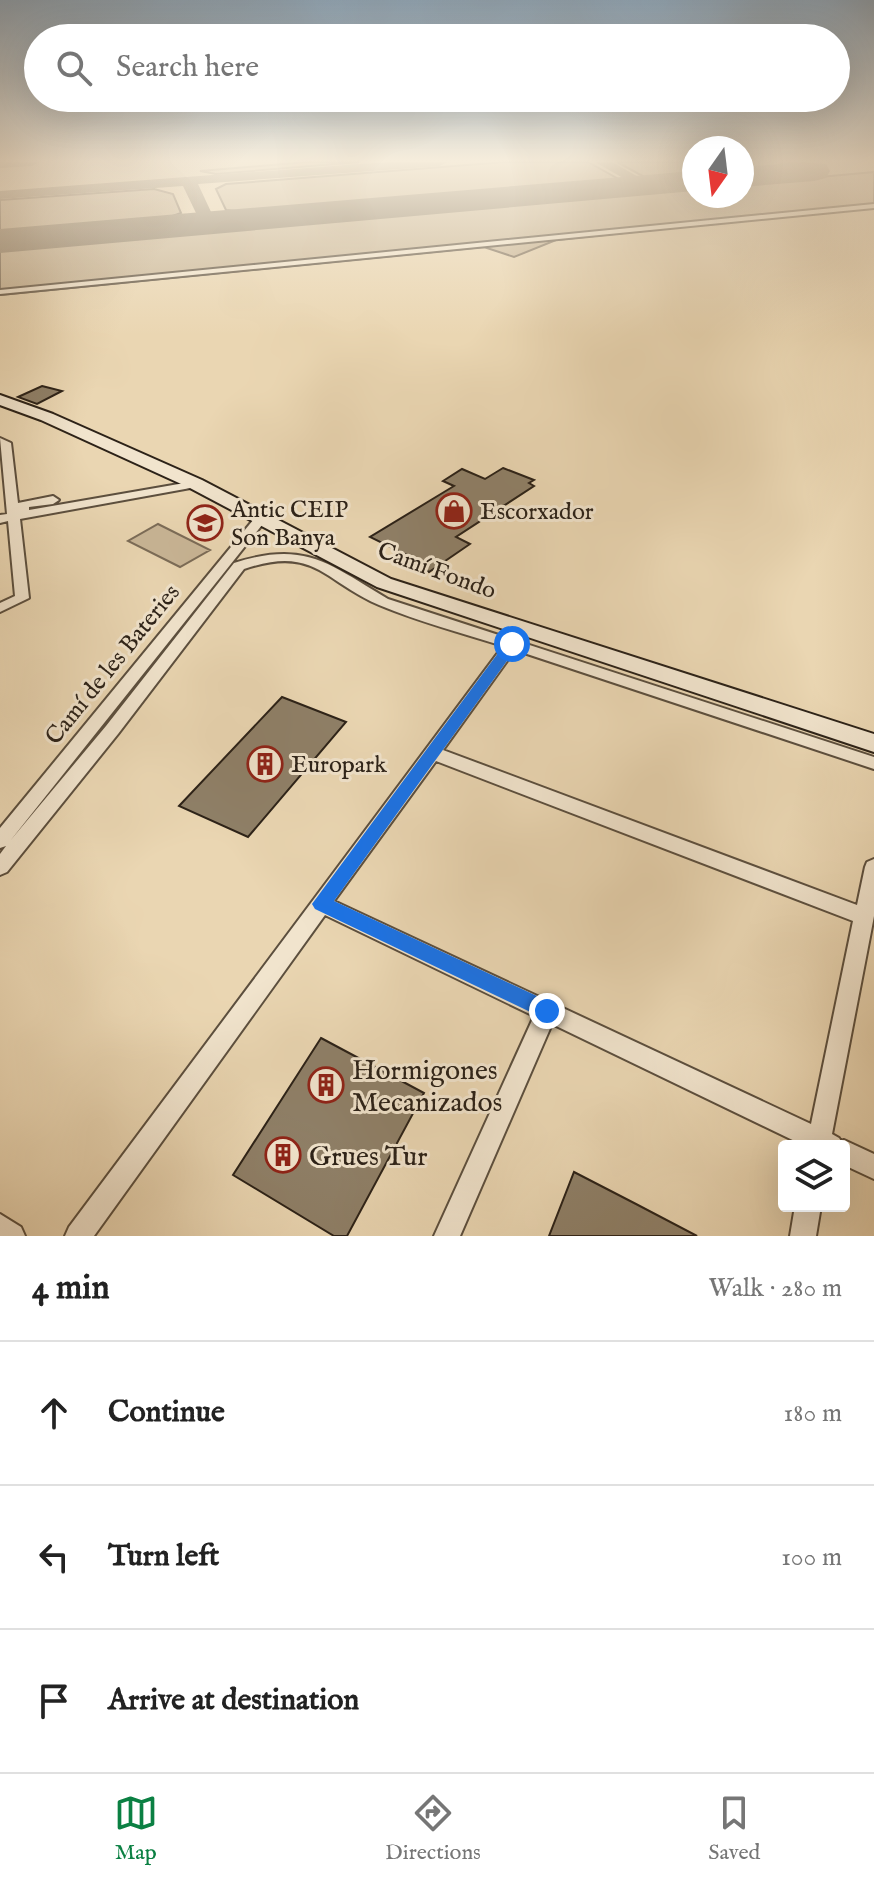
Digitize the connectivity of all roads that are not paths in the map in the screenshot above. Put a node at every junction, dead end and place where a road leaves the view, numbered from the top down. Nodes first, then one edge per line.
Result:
1 (735, 220) edge
2 (0, 292) edge
3 (0, 400) edge
4 (0, 441) edge
5 (196, 484) junction
6 (11, 516) edge
7 (262, 517) junction
8 (0, 608) edge
9 (512, 644) junction
10 (874, 743) edge
11 (433, 753) junction
12 (874, 763) edge
13 (0, 841) edge
14 (0, 867) edge
15 (874, 867) edge
16 (321, 904) junction
17 (864, 916) junction
18 (547, 1011) junction
19 (814, 1140) edge
20 (823, 1140) edge
21 (850, 1155) edge
22 (874, 1167) edge
23 (807, 1212) edge
24 (0, 1227) edge
25 (12, 1236) edge
26 (78, 1236) edge
27 (447, 1236) edge
28 (803, 1236) edge

1 - 2 street
3 - 5 street, Camí Fondo
4 - 6 street
5 - 6 street
5 - 7 street, Camí Fondo
6 - 8 street
7 - 10 street, Camí Fondo
7 - 13 street, Camí de les Bateries
9 - 11 street
9 - 12 street
9 - 14 street
11 - 16 street
11 - 17 street
15 - 17 street
16 - 18 street
16 - 26 street
17 - 20 street
18 - 19 street
18 - 27 street
21 - 22 street
23 - 28 street
24 - 25 street

